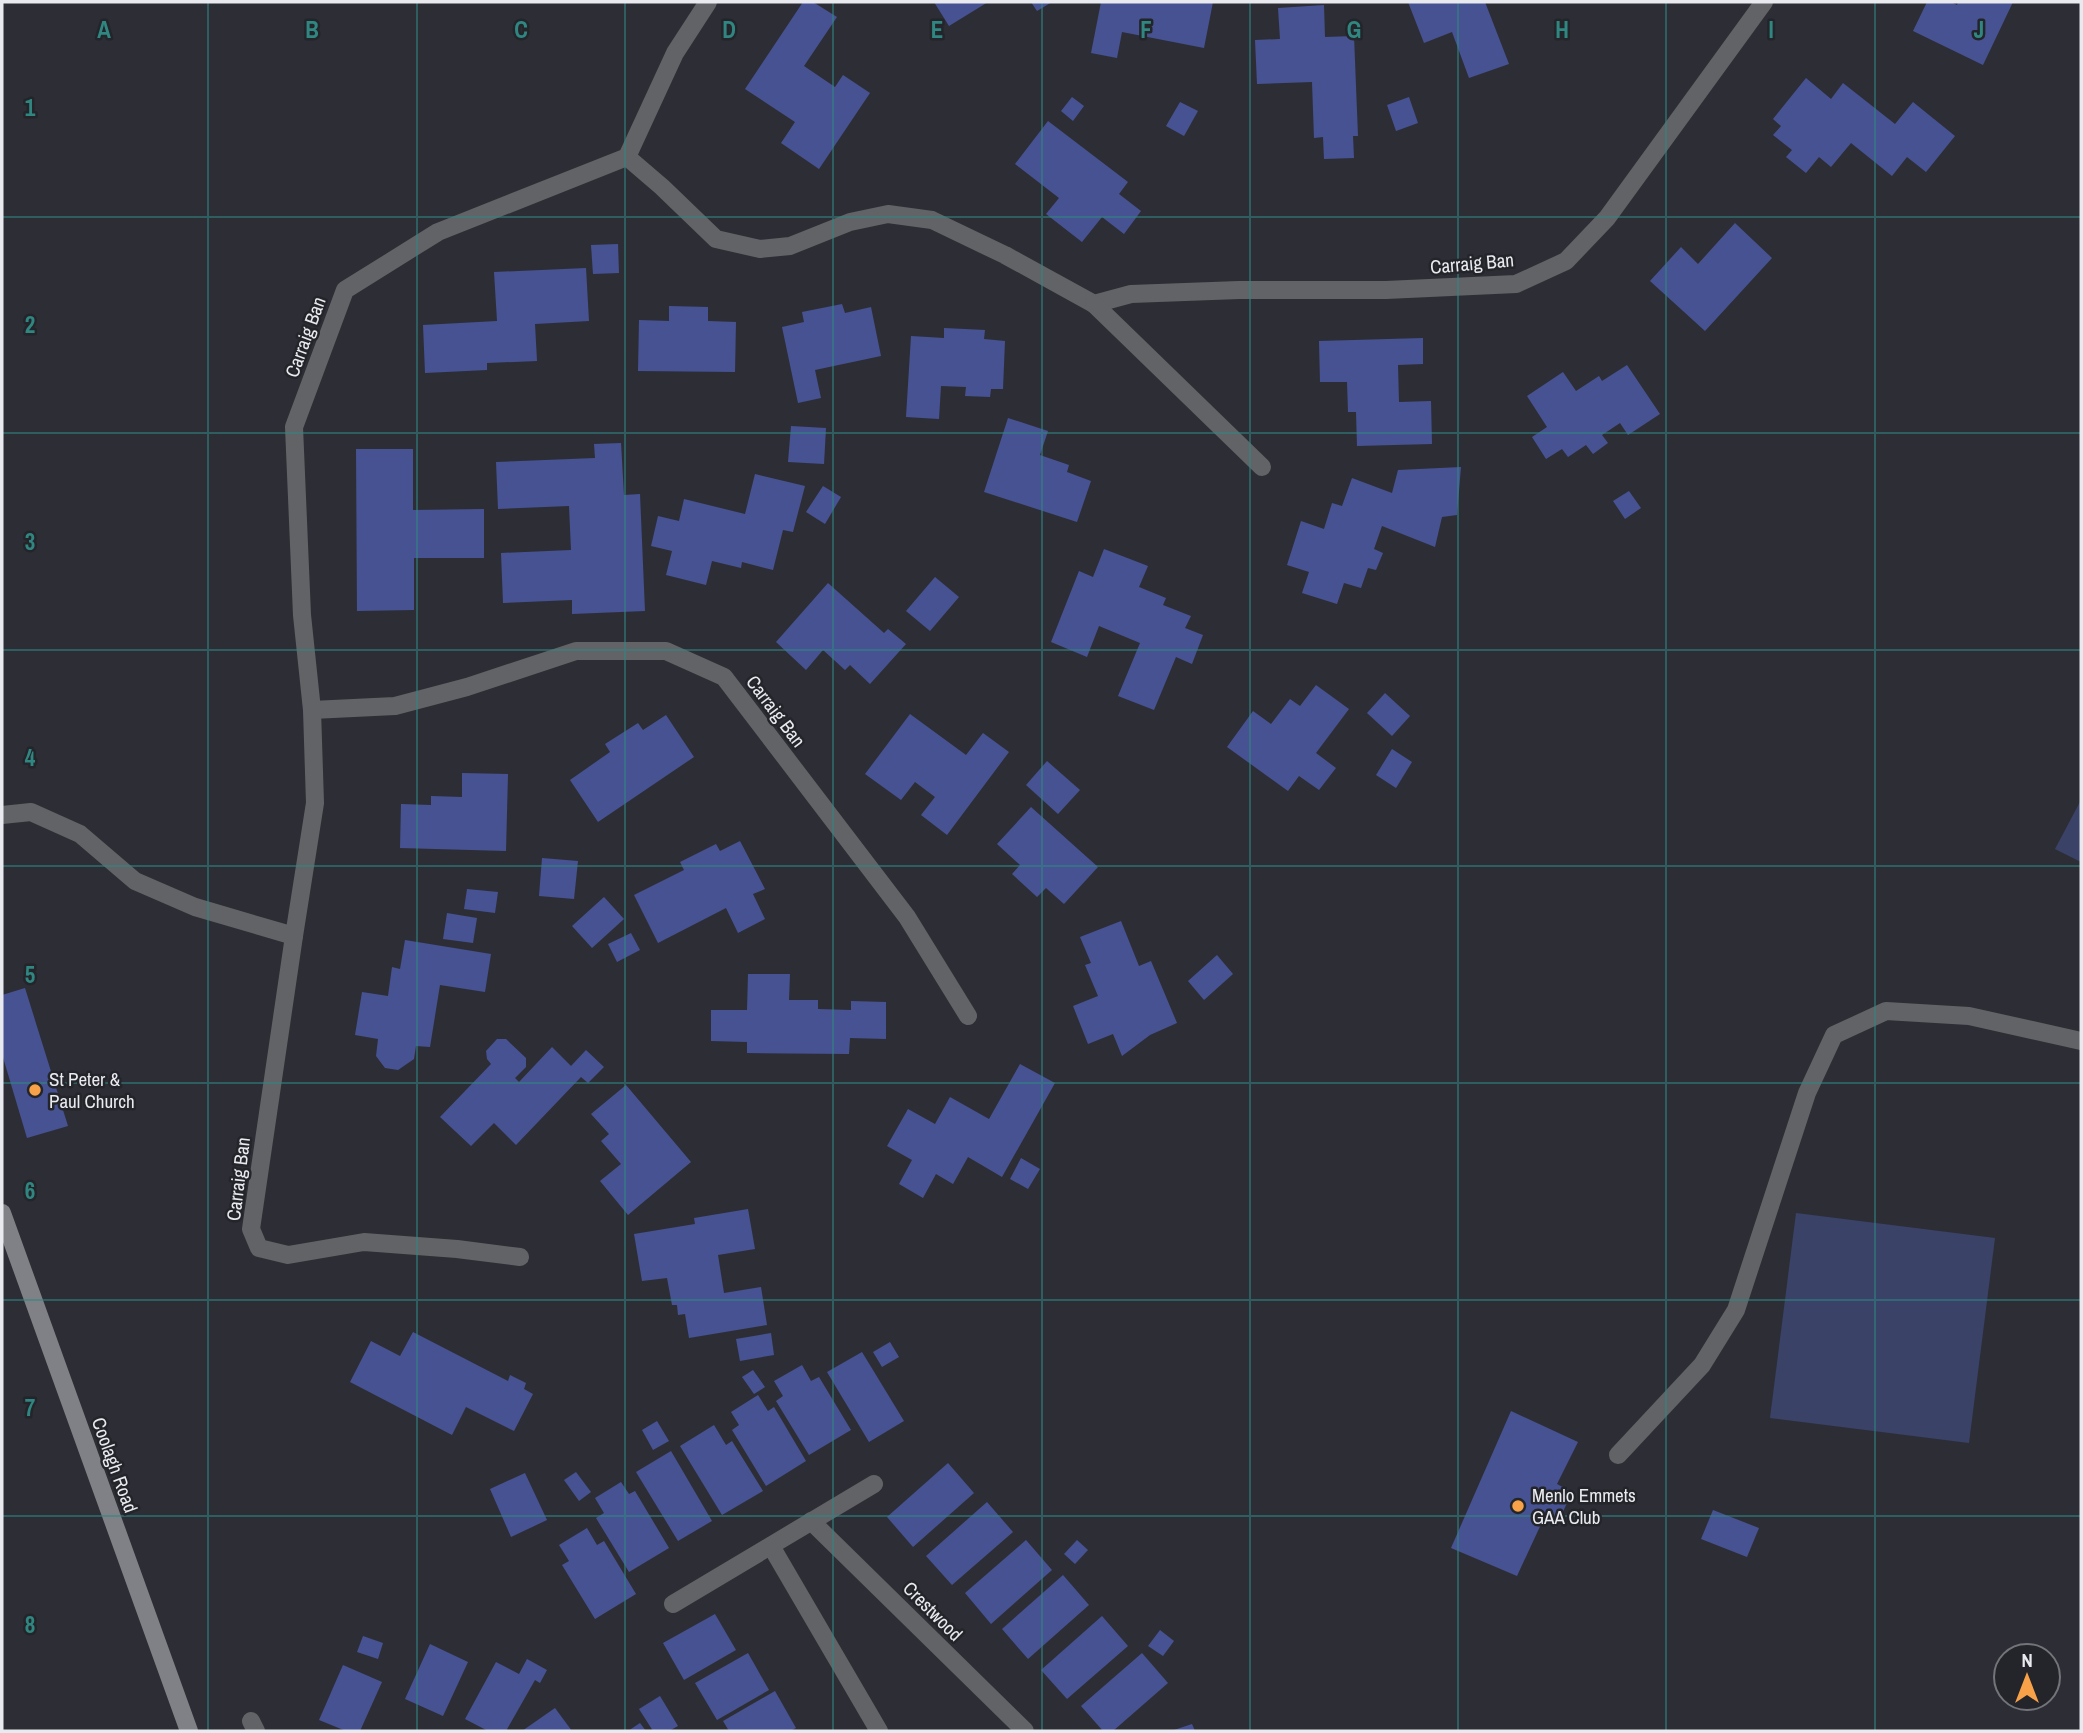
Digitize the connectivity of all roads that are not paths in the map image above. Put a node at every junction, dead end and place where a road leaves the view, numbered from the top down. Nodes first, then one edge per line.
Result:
1 (708, 2) edge
2 (1764, 2) edge
3 (627, 157) junction
4 (1094, 304) junction
5 (1262, 467) dead end
6 (312, 709) junction
7 (2, 815) edge
8 (294, 936) junction
9 (968, 1016) dead end
10 (2081, 1041) edge
11 (2, 1213) edge
12 (520, 1257) dead end
13 (1618, 1455) dead end
14 (874, 1484) dead end
15 (811, 1521) junction
16 (771, 1546) junction
17 (673, 1604) dead end
18 (188, 1731) edge
19 (879, 1731) edge
20 (1025, 1731) edge

1 - 3 street
2 - 4 street, Carraig Ban
3 - 4 street
3 - 6 street, Carraig Ban
4 - 5 street
6 - 8 street, Carraig Ban
6 - 9 street, Carraig Ban
7 - 8 street
8 - 12 street, Carraig Ban
10 - 13 street
11 - 18 street, Coolagh Road
14 - 15 street
15 - 16 street
15 - 20 street, Crestwood
16 - 17 street
16 - 19 street

